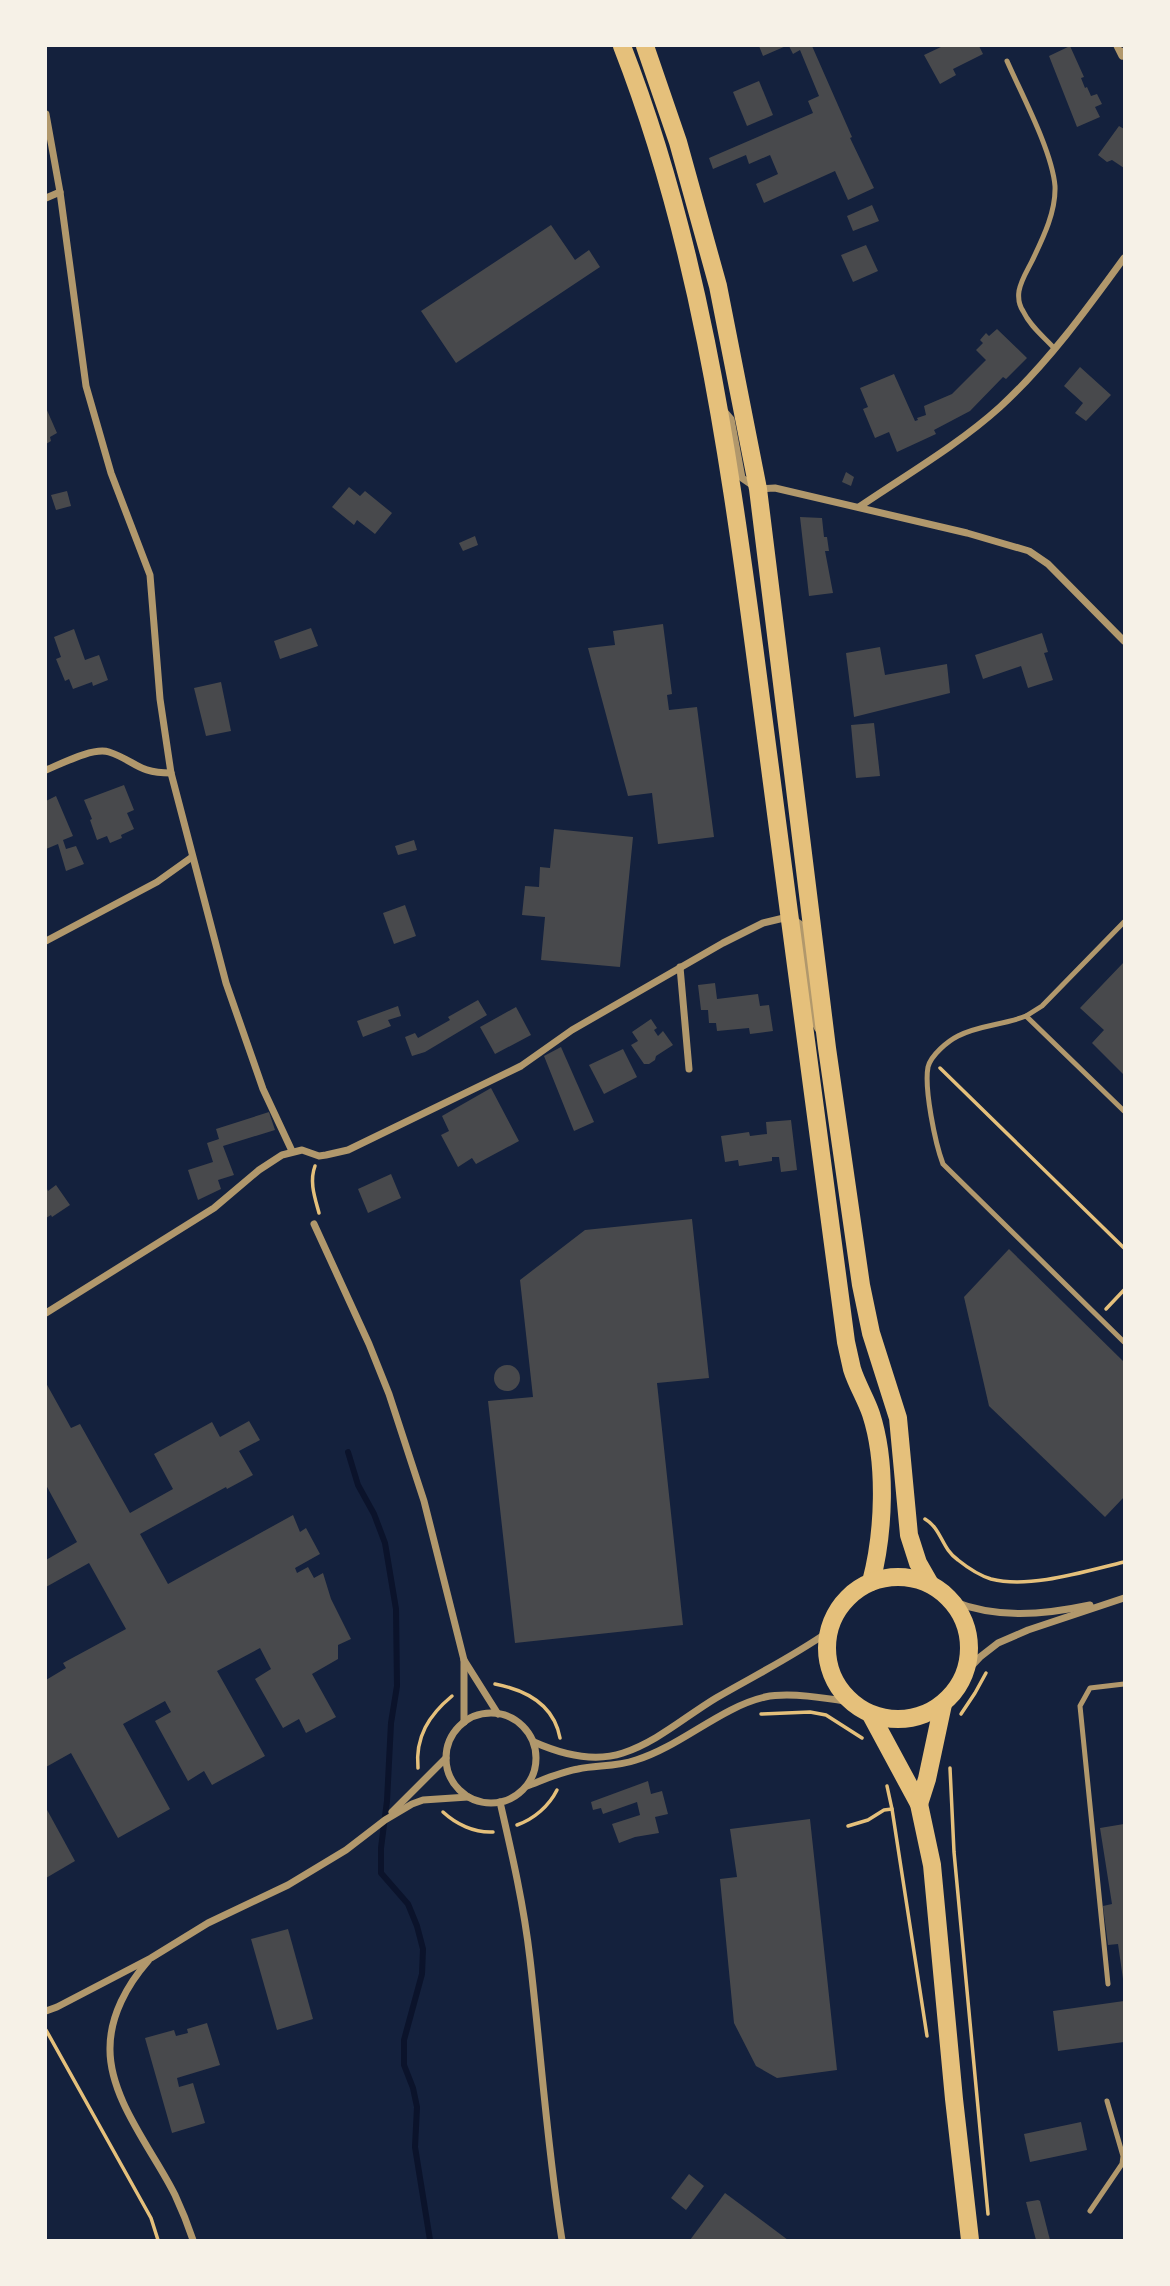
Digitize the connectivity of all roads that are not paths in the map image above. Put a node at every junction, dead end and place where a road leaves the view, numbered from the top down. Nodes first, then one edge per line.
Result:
1 (622, 46) edge
2 (645, 46) edge
3 (1117, 46) edge
4 (1124, 56) edge
5 (1007, 61) dead end
6 (46, 114) edge
7 (60, 192) junction
8 (46, 198) edge
9 (1125, 258) edge
10 (1054, 348) junction
11 (734, 361) junction
12 (715, 380) junction
13 (720, 406) junction
14 (758, 489) junction
15 (859, 507) junction
16 (1125, 641) edge
17 (46, 769) edge
18 (171, 773) junction
19 (192, 857) junction
20 (807, 882) junction
21 (803, 905) dead end
22 (792, 914) junction
23 (1125, 922) edge
24 (46, 941) edge
25 (680, 967) junction
26 (1026, 1016) junction
27 (827, 1048) junction
28 (689, 1069) dead end
29 (1125, 1111) edge
30 (292, 1151) junction
31 (314, 1224) road end
32 (46, 1313) edge
33 (1125, 1342) edge
34 (871, 1582) junction
35 (930, 1584) junction
36 (1123, 1598) edge
37 (952, 1601) junction
38 (828, 1632) junction
39 (464, 1660) junction
40 (965, 1673) junction
41 (1125, 1684) edge
42 (850, 1702) junction
43 (943, 1704) junction
44 (498, 1714) junction
45 (871, 1715) junction
46 (464, 1723) junction
47 (534, 1742) junction
48 (446, 1758) junction
49 (527, 1786) junction
50 (468, 1797) junction
51 (500, 1802) junction
52 (919, 1804) junction
53 (385, 1820) junction
54 (151, 1958) junction
55 (1108, 1984) dead end
56 (46, 2011) edge
57 (1107, 2101) dead end
58 (1090, 2211) dead end
59 (193, 2241) edge
60 (562, 2241) edge
61 (970, 2241) edge

1 - 12 main road
2 - 11 main road
3 - 4 street
5 - 10 lane
6 - 7 street
7 - 8 street
7 - 18 street
9 - 10 street
10 - 15 street
11 - 12 street
11 - 14 main road
12 - 13 main road
13 - 14 street
13 - 22 main road
14 - 15 street
14 - 20 main road
15 - 16 street
17 - 18 street
18 - 19 street
19 - 24 street
19 - 30 street
20 - 21 street
20 - 27 main road
22 - 25 street
22 - 27 street
22 - 34 main road
23 - 26 lane
25 - 28 street
25 - 30 street
26 - 29 lane
26 - 33 lane
27 - 35 main road
30 - 32 street
31 - 39 street
34 - 35 main road
34 - 38 main road
35 - 37 main road
36 - 37 street
36 - 40 street
37 - 40 main road
38 - 42 main road
38 - 47 street
39 - 44 street
39 - 46 street
40 - 43 main road
41 - 55 lane
42 - 45 main road
42 - 49 street
43 - 45 main road
43 - 52 main road
44 - 46 street
44 - 47 street
45 - 52 main road
46 - 48 street
47 - 49 street
48 - 50 street
48 - 53 street
49 - 51 street
50 - 51 street
50 - 53 street
51 - 60 street
52 - 61 main road
53 - 54 street
54 - 56 street
54 - 59 street
57 - 58 lane

